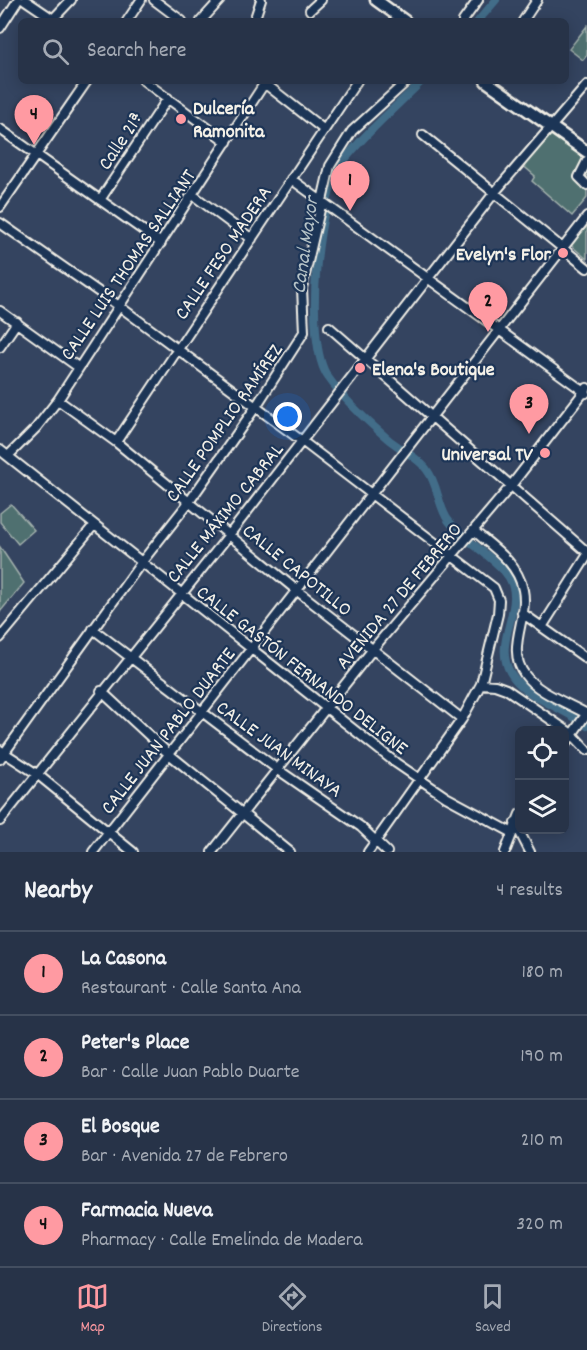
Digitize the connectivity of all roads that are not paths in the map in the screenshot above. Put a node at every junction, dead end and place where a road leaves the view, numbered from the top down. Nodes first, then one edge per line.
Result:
1 (18, 0) edge
2 (25, 0) edge
3 (71, 0) edge
4 (141, 0) edge
5 (154, 0) edge
6 (220, 0) edge
7 (261, 0) edge
8 (321, 0) edge
9 (376, 0) edge
10 (478, 0) edge
11 (537, 0) edge
12 (310, 10) dead end
13 (52, 18) edge
14 (57, 18) edge
15 (129, 18) edge
16 (178, 18) edge
17 (204, 18) edge
18 (255, 18) edge
19 (398, 18) edge
20 (465, 18) edge
21 (525, 18) edge
22 (0, 28) edge
23 (85, 84) edge
24 (148, 84) edge
25 (262, 84) edge
26 (266, 84) edge
27 (355, 84) edge
28 (404, 84) edge
29 (490, 84) edge
30 (587, 85) edge
31 (168, 98) junction
32 (549, 128) junction
33 (0, 129) edge
34 (323, 129) junction
35 (423, 135) dead end
36 (227, 142) junction
37 (587, 152) edge
38 (37, 155) junction
39 (587, 161) edge
40 (291, 179) junction
41 (587, 185) edge
42 (495, 192) junction
43 (193, 195) junction
44 (100, 200) junction
45 (321, 200) junction
46 (0, 207) edge
47 (587, 217) edge
48 (0, 222) edge
49 (252, 239) junction
50 (161, 243) junction
51 (563, 248) junction
52 (587, 268) edge
53 (429, 278) junction
54 (119, 306) junction
55 (0, 311) edge
56 (17, 322) junction
57 (329, 327) dead end
58 (499, 330) junction
59 (0, 347) edge
60 (177, 350) junction
61 (366, 358) junction
62 (78, 367) junction
63 (586, 391) edge
64 (58, 400) junction
65 (255, 408) junction
66 (432, 415) junction
67 (302, 441) junction
68 (116, 442) junction
69 (2, 453) edge
70 (510, 487) junction
71 (372, 494) junction
72 (189, 502) junction
73 (94, 525) junction
74 (473, 532) junction
75 (229, 535) junction
76 (587, 552) edge
77 (587, 556) edge
78 (452, 557) junction
79 (141, 562) junction
80 (296, 589) junction
81 (180, 594) junction
82 (522, 613) junction
83 (542, 627) junction
84 (93, 629) junction
85 (0, 638) edge
86 (373, 649) junction
87 (249, 650) junction
88 (130, 657) junction
89 (587, 659) edge
90 (481, 684) junction
91 (101, 691) junction
92 (326, 708) junction
93 (202, 711) junction
94 (586, 714) edge
95 (462, 719) junction
96 (574, 731) junction
97 (569, 738) edge
98 (587, 750) edge
99 (1, 754) edge
100 (169, 754) junction
101 (277, 769) junction
102 (37, 774) junction
103 (420, 780) junction
104 (243, 814) junction
105 (0, 821) edge
106 (515, 823) edge
107 (109, 832) junction
108 (511, 832) junction
109 (521, 834) edge
110 (375, 842) junction
111 (93, 852) edge
112 (133, 852) edge
113 (212, 852) edge
114 (290, 852) edge
115 (368, 852) edge
116 (387, 852) edge
117 (505, 852) edge
118 (530, 852) edge

1 - 22 street
2 - 13 street
3 - 14 street
4 - 15 street
5 - 16 street
6 - 17 street
7 - 18 street
8 - 12 street
9 - 19 main road
10 - 20 street
11 - 21 street
23 - 38 street
24 - 31 street
25 - 36 street, CALLE LUIS THOMAS SALLIANT
26 - 34 street
27 - 34 street, CALLE FESO MADERA
28 - 45 street, CALLE POMPLIO RAMÍREZ
29 - 32 main road
30 - 32 street, CALLE MÁXIMO CABRAL
31 - 36 street
31 - 44 street, Calle 21ª
32 - 37 main road
32 - 42 street, CALLE MÁXIMO CABRAL
33 - 38 street
34 - 40 street, CALLE FESO MADERA
35 - 42 street
36 - 43 street, CALLE LUIS THOMAS SALLIANT
38 - 44 street
38 - 46 street
39 - 41 street
40 - 45 street
40 - 49 street, CALLE FESO MADERA
42 - 51 street
42 - 53 street, CALLE MÁXIMO CABRAL
43 - 49 street
43 - 50 street, CALLE LUIS THOMAS SALLIANT
44 - 50 street
45 - 53 street
45 - 65 street, CALLE POMPLIO RAMÍREZ
47 - 51 street
48 - 54 street
49 - 60 street, CALLE FESO MADERA
50 - 54 street, CALLE LUIS THOMAS SALLIANT
51 - 52 street
51 - 58 street
53 - 58 street
53 - 61 street, CALLE MÁXIMO CABRAL
54 - 60 street
54 - 62 street, CALLE LUIS THOMAS SALLIANT
55 - 56 street
56 - 59 street
56 - 62 street
57 - 61 street
58 - 63 street
58 - 66 street
60 - 65 street
60 - 68 street, CALLE FESO MADERA
61 - 66 street
61 - 67 street, CALLE MÁXIMO CABRAL
62 - 64 street, CALLE LUIS THOMAS SALLIANT
63 - 70 street, AVENIDA 27 DE FEBRERO
64 - 68 street, CALLE CAPOTILLO
64 - 69 street, CALLE LUIS THOMAS SALLIANT
65 - 67 street
65 - 72 street, CALLE POMPLIO RAMÍREZ
66 - 70 street
66 - 71 street, CALLE JUAN PABLO DUARTE
67 - 71 street
67 - 75 street, CALLE MÁXIMO CABRAL
68 - 72 street, CALLE CAPOTILLO
69 - 73 street, CALLE GASTÓN FERNANDO DELIGNE
70 - 74 street, AVENIDA 27 DE FEBRERO
70 - 76 street
71 - 78 street
71 - 80 street, CALLE JUAN PABLO DUARTE
72 - 75 street, CALLE CAPOTILLO
72 - 79 street, CALLE POMPLIO RAMÍREZ
73 - 79 street, CALLE GASTÓN FERNANDO DELIGNE
73 - 85 street
74 - 78 street, AVENIDA 27 DE FEBRERO
74 - 82 street
75 - 80 street, CALLE CAPOTILLO
75 - 81 street, CALLE MÁXIMO CABRAL
77 - 83 street
78 - 86 street, AVENIDA 27 DE FEBRERO
78 - 90 street
79 - 81 street, CALLE GASTÓN FERNANDO DELIGNE
79 - 84 street, CALLE POMPLIO RAMÍREZ
80 - 86 street, CALLE CAPOTILLO
80 - 87 street, CALLE JUAN PABLO DUARTE
81 - 87 street, CALLE GASTÓN FERNANDO DELIGNE
81 - 88 street, CALLE MÁXIMO CABRAL
82 - 83 street
82 - 94 street
83 - 89 street
84 - 88 street, CALLE JUAN MINAYA
84 - 99 street, CALLE POMPLIO RAMÍREZ
86 - 92 street, AVENIDA 27 DE FEBRERO
86 - 95 street, CALLE CAPOTILLO
87 - 92 street, CALLE GASTÓN FERNANDO DELIGNE
87 - 93 street, CALLE JUAN PABLO DUARTE
88 - 91 street, CALLE MÁXIMO CABRAL
88 - 93 street, CALLE JUAN MINAYA
90 - 95 street
90 - 96 street
91 - 100 street
91 - 102 street, CALLE MÁXIMO CABRAL
92 - 101 street, AVENIDA 27 DE FEBRERO
92 - 103 street, CALLE GASTÓN FERNANDO DELIGNE
93 - 100 street, CALLE JUAN PABLO DUARTE
93 - 101 street, CALLE JUAN MINAYA
94 - 96 street
95 - 103 street
96 - 97 street
96 - 98 street
99 - 102 street
100 - 104 street
100 - 107 street, CALLE JUAN PABLO DUARTE
101 - 104 street, AVENIDA 27 DE FEBRERO
101 - 110 street, CALLE JUAN MINAYA
102 - 105 street, CALLE MÁXIMO CABRAL
102 - 107 street
103 - 108 street, CALLE GASTÓN FERNANDO DELIGNE
103 - 110 street
104 - 113 street, AVENIDA 27 DE FEBRERO
104 - 114 street
106 - 108 street
107 - 111 street, CALLE JUAN PABLO DUARTE
107 - 112 street
108 - 117 street
109 - 118 street
110 - 115 street
110 - 116 street, CALLE JUAN MINAYA

